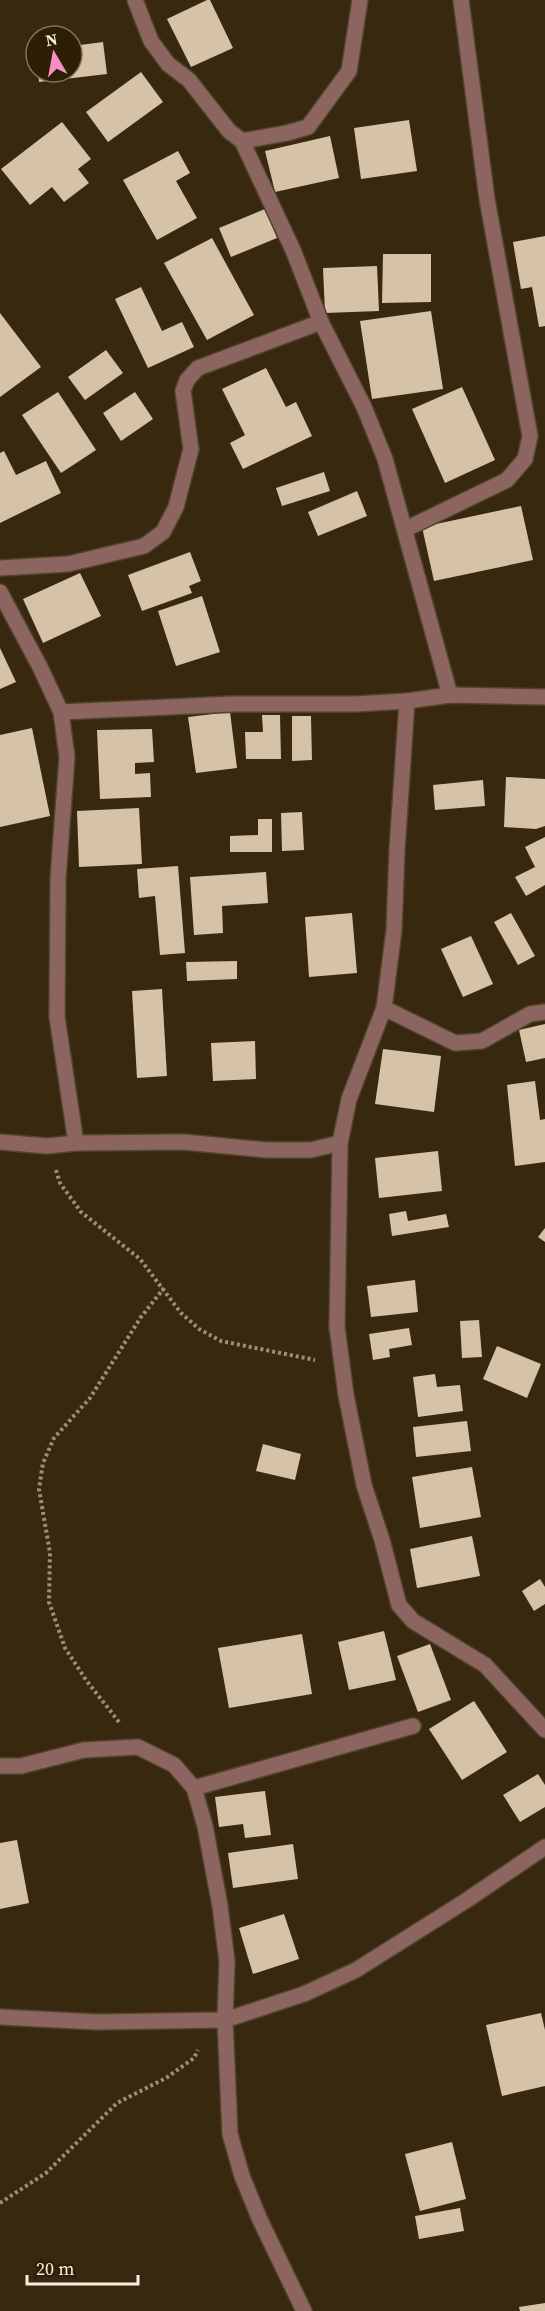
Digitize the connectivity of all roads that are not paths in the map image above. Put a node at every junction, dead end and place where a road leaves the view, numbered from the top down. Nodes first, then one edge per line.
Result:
1 (135, 0) edge
2 (360, 0) edge
3 (461, 0) edge
4 (242, 141) junction
5 (321, 322) junction
6 (406, 529) junction
7 (0, 568) edge
8 (0, 592) edge
9 (450, 695) junction
10 (545, 697) edge
11 (407, 701) junction
12 (61, 712) junction
13 (384, 1008) junction
14 (545, 1012) edge
15 (0, 1142) edge
16 (76, 1143) junction
17 (340, 1143) junction
18 (412, 1726) dead end
19 (545, 1730) edge
20 (0, 1766) edge
21 (195, 1788) junction
22 (545, 1847) edge
23 (0, 2017) edge
24 (219, 2020) junction
25 (304, 2311) edge

1 - 4 street
2 - 4 street
3 - 6 street
4 - 5 street
5 - 6 street
5 - 7 street
6 - 9 street
8 - 12 street
9 - 10 street
9 - 11 street
11 - 12 street
11 - 13 street
12 - 16 street
13 - 14 street
13 - 17 street
15 - 16 street
16 - 17 street
17 - 19 street
18 - 21 street
20 - 21 street
21 - 24 street
22 - 24 street
23 - 24 street
24 - 25 street

